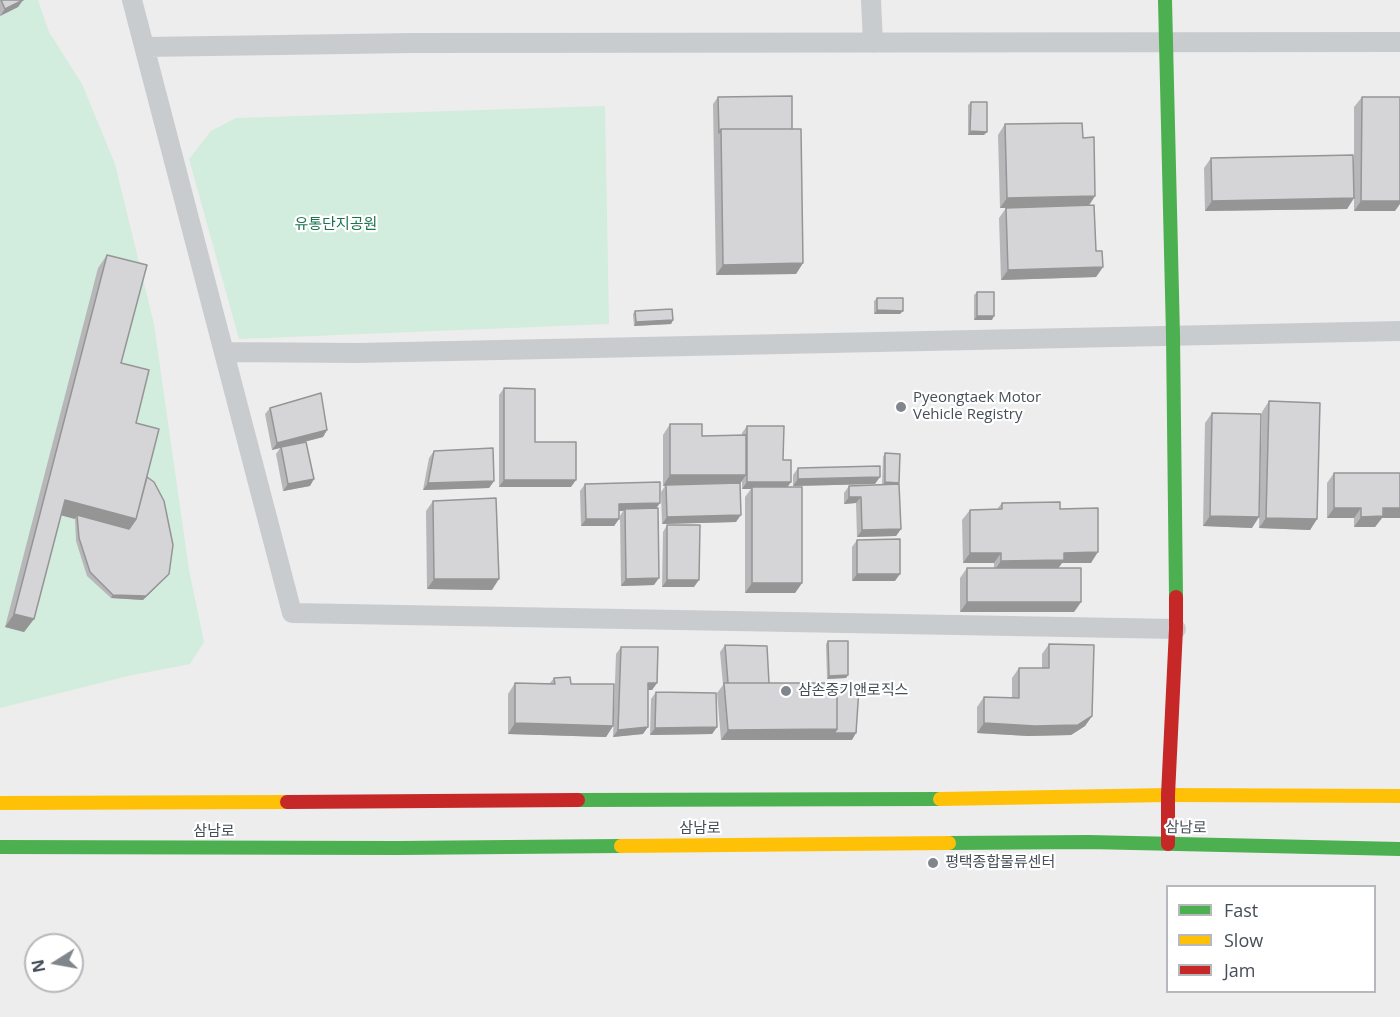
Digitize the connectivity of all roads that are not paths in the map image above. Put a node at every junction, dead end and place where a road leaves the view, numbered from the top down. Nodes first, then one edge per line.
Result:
1 (132, 0) edge
2 (871, 0) edge
3 (1166, 0) edge
4 (1166, 42) junction
5 (1400, 42) edge
6 (873, 43) junction
7 (145, 47) junction
8 (1400, 331) edge
9 (1173, 335) junction
10 (224, 352) junction
11 (1176, 630) junction
12 (1168, 795) junction
13 (1400, 796) edge
14 (0, 803) edge
15 (1168, 844) junction
16 (0, 847) edge
17 (1400, 849) edge

1 - 7 street
2 - 6 street
3 - 4 main road
4 - 5 street
4 - 6 street
4 - 9 main road
6 - 7 street
7 - 10 street
8 - 9 street
9 - 10 street
9 - 11 main road
10 - 11 street
11 - 12 main road
12 - 13 main road, 삼남로
12 - 14 main road, 삼남로
12 - 15 main road
15 - 16 main road, 삼남로
15 - 17 main road, 삼남로

